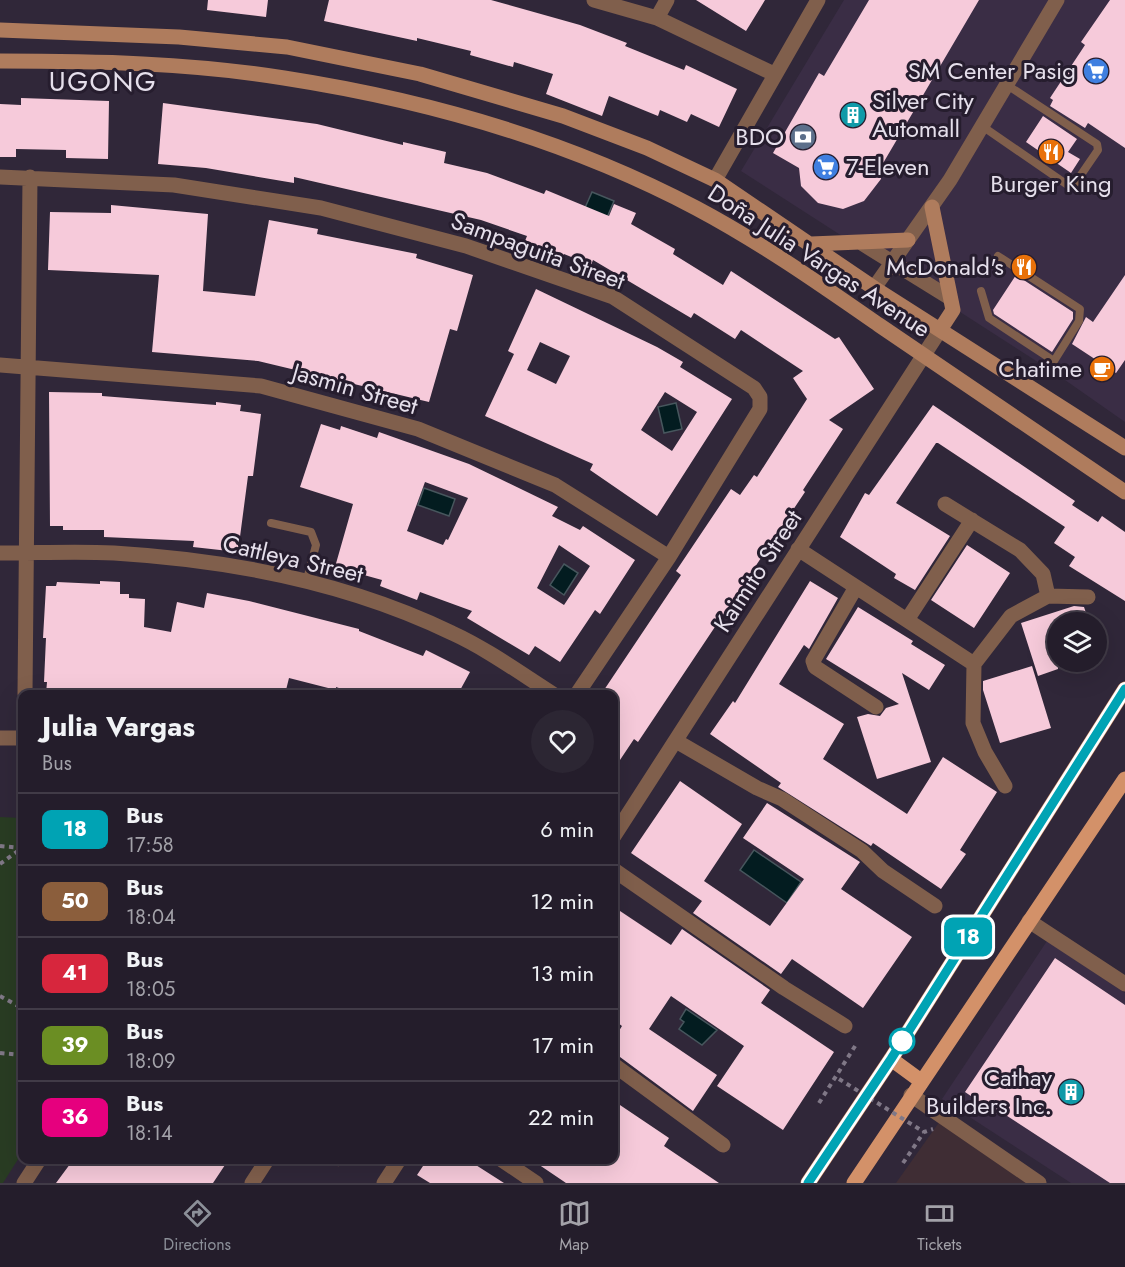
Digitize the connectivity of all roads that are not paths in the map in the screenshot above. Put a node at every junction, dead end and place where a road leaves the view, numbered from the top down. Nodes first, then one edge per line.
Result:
1 (594, 0) edge
2 (667, 0) edge
3 (818, 0) edge
4 (1058, 0) edge
5 (657, 18) junction
6 (0, 30) edge
7 (0, 61) edge
8 (774, 74) junction
9 (1007, 85) junction
10 (982, 126) junction
11 (0, 177) edge
12 (30, 177) junction
13 (715, 180) junction
14 (932, 207) junction
15 (908, 240) junction
16 (811, 244) junction
17 (863, 244) junction
18 (998, 256) dead end
19 (893, 263) junction
20 (874, 288) junction
21 (981, 291) dead end
22 (950, 298) junction
23 (940, 330) junction
24 (924, 355) junction
25 (0, 364) edge
26 (30, 365) junction
27 (1125, 448) edge
28 (1125, 492) edge
29 (945, 504) dead end
30 (972, 520) junction
31 (271, 523) dead end
32 (798, 549) junction
33 (0, 553) edge
34 (26, 553) junction
35 (669, 557) junction
36 (306, 583) junction
37 (856, 587) junction
38 (1048, 596) junction
39 (1088, 597) dead end
40 (907, 620) junction
41 (974, 664) junction
42 (1125, 689) edge
43 (25, 690) edge
44 (546, 690) edge
45 (580, 690) edge
46 (876, 707) dead end
47 (0, 738) edge
48 (18, 738) edge
49 (676, 741) junction
50 (1125, 779) edge
51 (1005, 786) dead end
52 (618, 830) edge
53 (618, 873) edge
54 (935, 906) dead end
55 (1029, 921) junction
56 (1125, 984) edge
57 (845, 1026) dead end
58 (891, 1059) junction
59 (618, 1068) edge
60 (921, 1081) junction
61 (911, 1095) junction
62 (723, 1145) dead end
63 (36, 1164) edge
64 (264, 1164) edge
65 (396, 1164) edge
66 (508, 1164) edge
67 (24, 1183) edge
68 (252, 1183) edge
69 (384, 1183) edge
70 (536, 1183) edge
71 (808, 1183) edge
72 (854, 1183) edge
73 (1039, 1183) edge

1 - 5 street
2 - 5 street
3 - 8 street
4 - 9 street
5 - 8 street
6 - 13 main road, Doña Julia Vargas Avenue
7 - 24 main road, Doña Julia Vargas Avenue
8 - 13 street
9 - 10 street
9 - 10 lane
10 - 14 street
11 - 12 street, Sampaguita Street
12 - 26 street
12 - 35 street, Sampaguita Street
13 - 16 main road, Doña Julia Vargas Avenue
14 - 15 street
14 - 22 main road
15 - 17 main road
15 - 19 street
16 - 17 main road
16 - 20 main road, Doña Julia Vargas Avenue
17 - 19 street
18 - 21 lane
19 - 20 street
19 - 22 street
20 - 23 main road, Doña Julia Vargas Avenue
22 - 23 main road
23 - 24 street, Kaimito Street
23 - 27 main road, Doña Julia Vargas Avenue
24 - 28 main road, Doña Julia Vargas Avenue
24 - 32 street, Kaimito Street
25 - 26 street, Jasmin Street
26 - 34 street
26 - 35 street, Jasmin Street
29 - 30 street
30 - 38 street
30 - 40 street
31 - 36 lane
32 - 37 street
32 - 49 street, Kaimito Street
33 - 34 street, Cattleya Street
34 - 36 street, Cattleya Street
34 - 43 street
35 - 45 street, Sampaguita Street
36 - 44 street, Cattleya Street
37 - 40 street
37 - 46 street
38 - 39 street
38 - 41 street
40 - 41 street
41 - 51 street
42 - 58 main road
47 - 48 street
49 - 52 street, Kaimito Street
49 - 54 street
50 - 55 main road
53 - 57 street
55 - 56 street
55 - 60 main road
58 - 60 main road
58 - 71 main road
59 - 62 street
60 - 61 main road
61 - 72 main road
61 - 73 street
63 - 67 street
64 - 68 street
65 - 69 street
66 - 70 street

